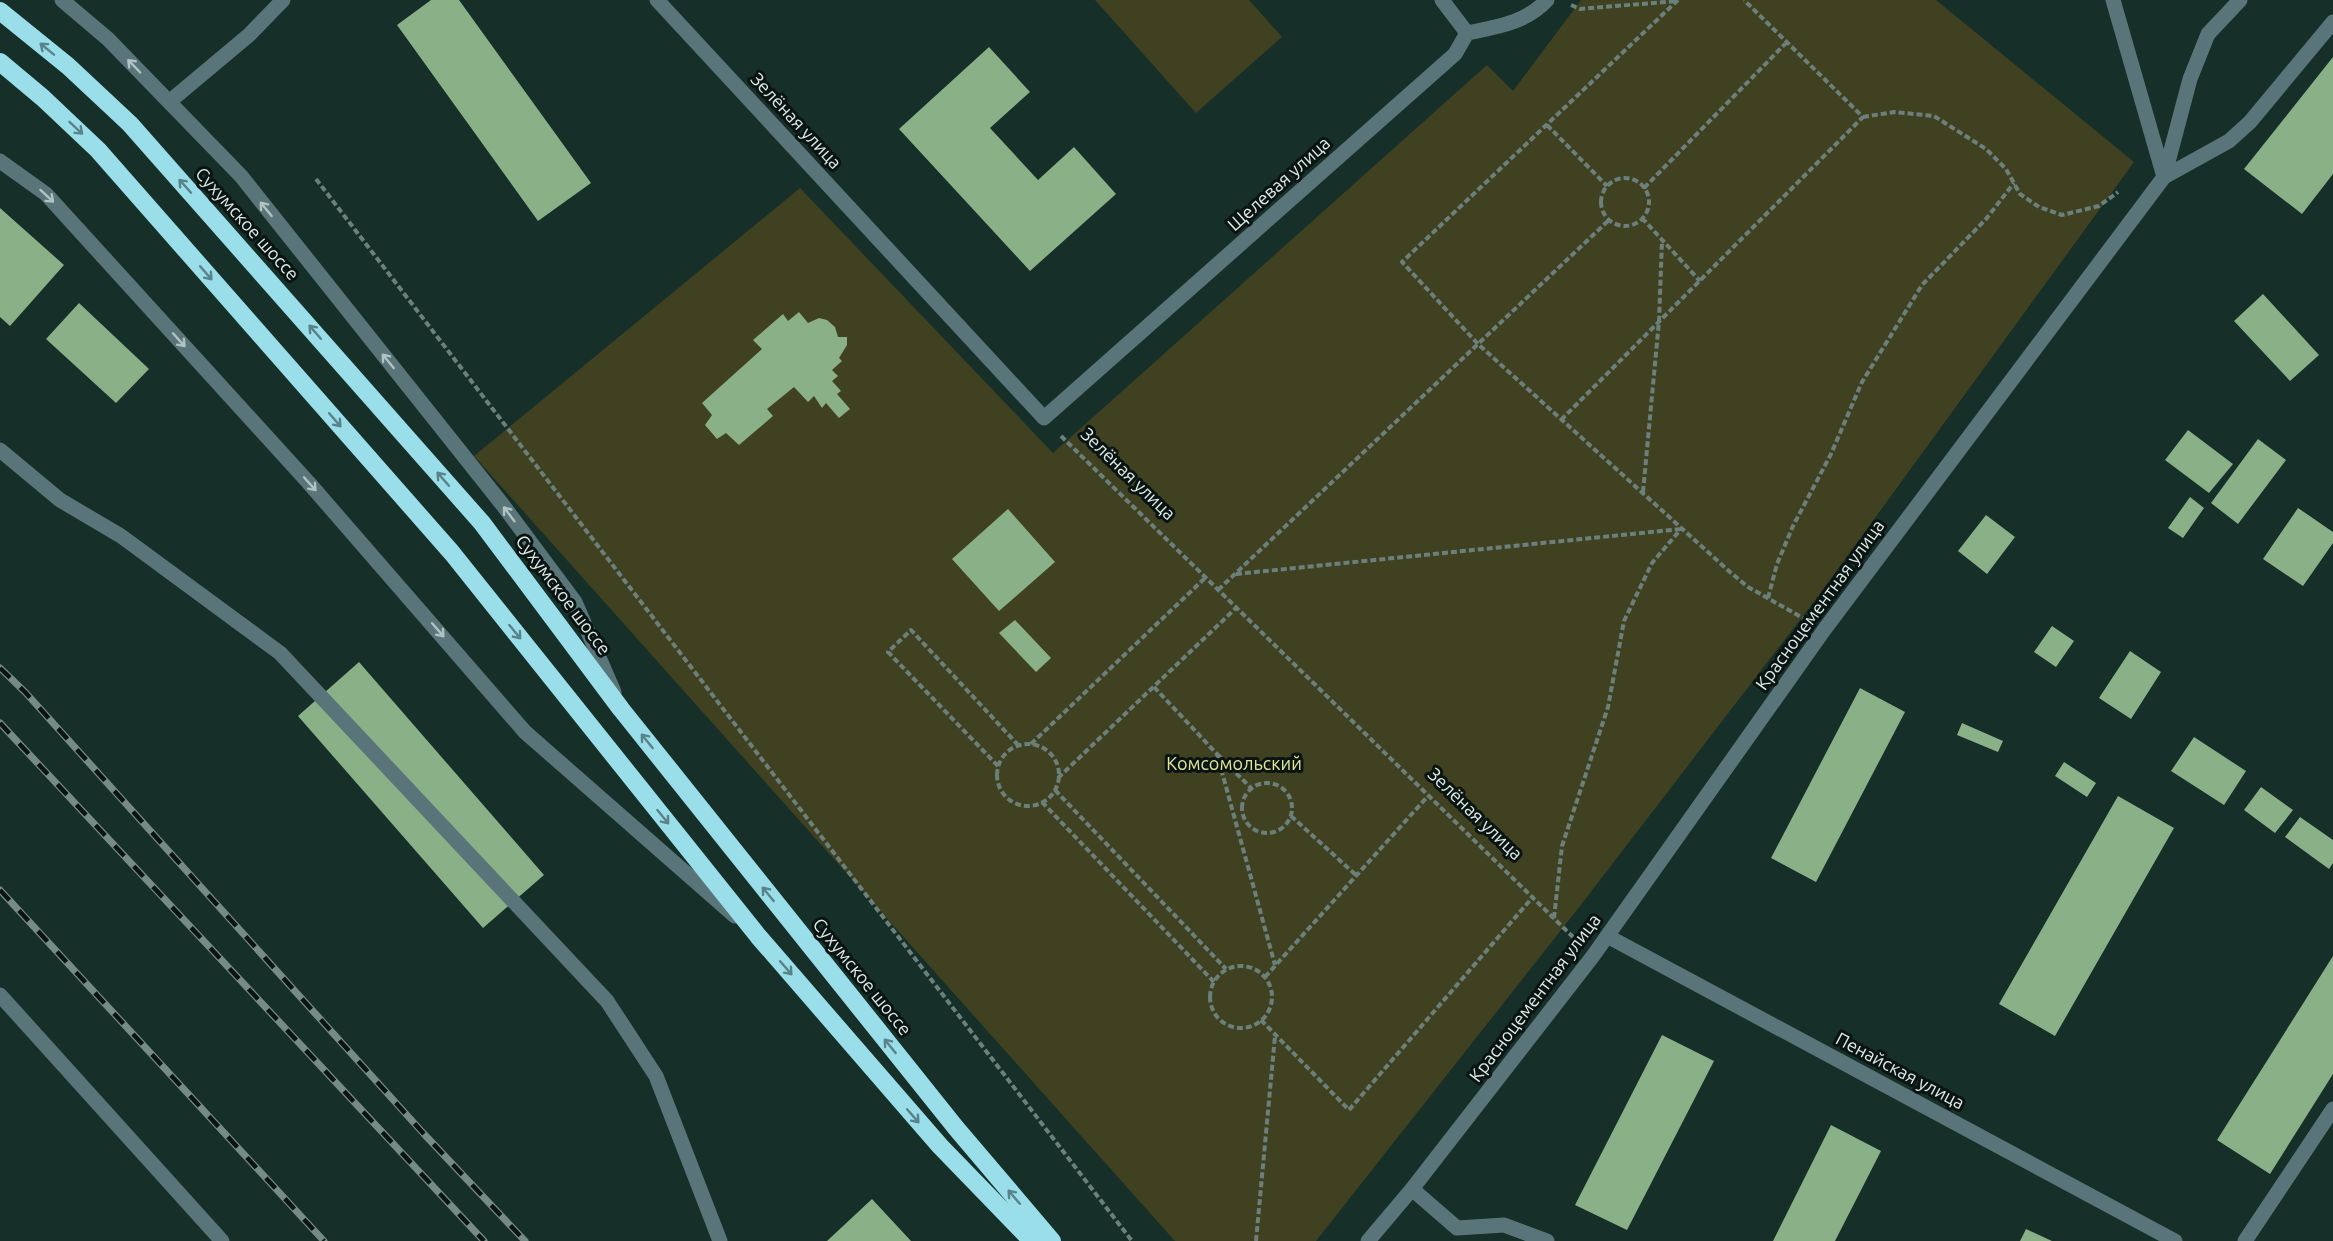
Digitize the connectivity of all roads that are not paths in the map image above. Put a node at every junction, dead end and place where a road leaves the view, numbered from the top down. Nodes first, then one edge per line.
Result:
1 (62, 0) edge
2 (283, 0) edge
3 (657, 0) edge
4 (1442, 0) edge
5 (1547, 0) edge
6 (2113, 0) edge
7 (2240, 0) edge
8 (0, 11) edge
9 (2333, 22) edge
10 (1467, 33) junction
11 (0, 62) edge
12 (169, 102) junction
13 (0, 161) edge
14 (2164, 177) junction
15 (1044, 418) joint
16 (0, 450) edge
17 (621, 709) junction
18 (758, 936) junction
19 (1607, 936) junction
20 (0, 995) edge
21 (2333, 1109) edge
22 (1412, 1189) junction
23 (222, 1241) edge
24 (720, 1241) edge
25 (1032, 1241) edge
26 (1052, 1241) edge
27 (1368, 1241) edge
28 (1547, 1241) edge
29 (2175, 1241) edge
30 (2245, 1241) edge

12 -> 1 street
2 - 12 street
3 - 15 street, Зелёная улица
4 - 10 street
5 - 10 street
6 - 14 street
7 - 14 street
17 -> 8 highway, Сухумское шоссе
9 - 14 street, Красноцементная улица
10 - 15 street, Щелевая улица
11 -> 18 highway
17 -> 12 street
13 -> 18 street
14 - 19 street, Красноцементная улица
16 - 24 street
26 -> 17 highway, Сухумское шоссе
18 -> 25 highway
19 - 22 street, Красноцементная улица
19 - 29 street, Пенайская улица
20 - 23 street
21 - 30 street
22 - 27 street, Красноцементная улица
22 - 28 street

